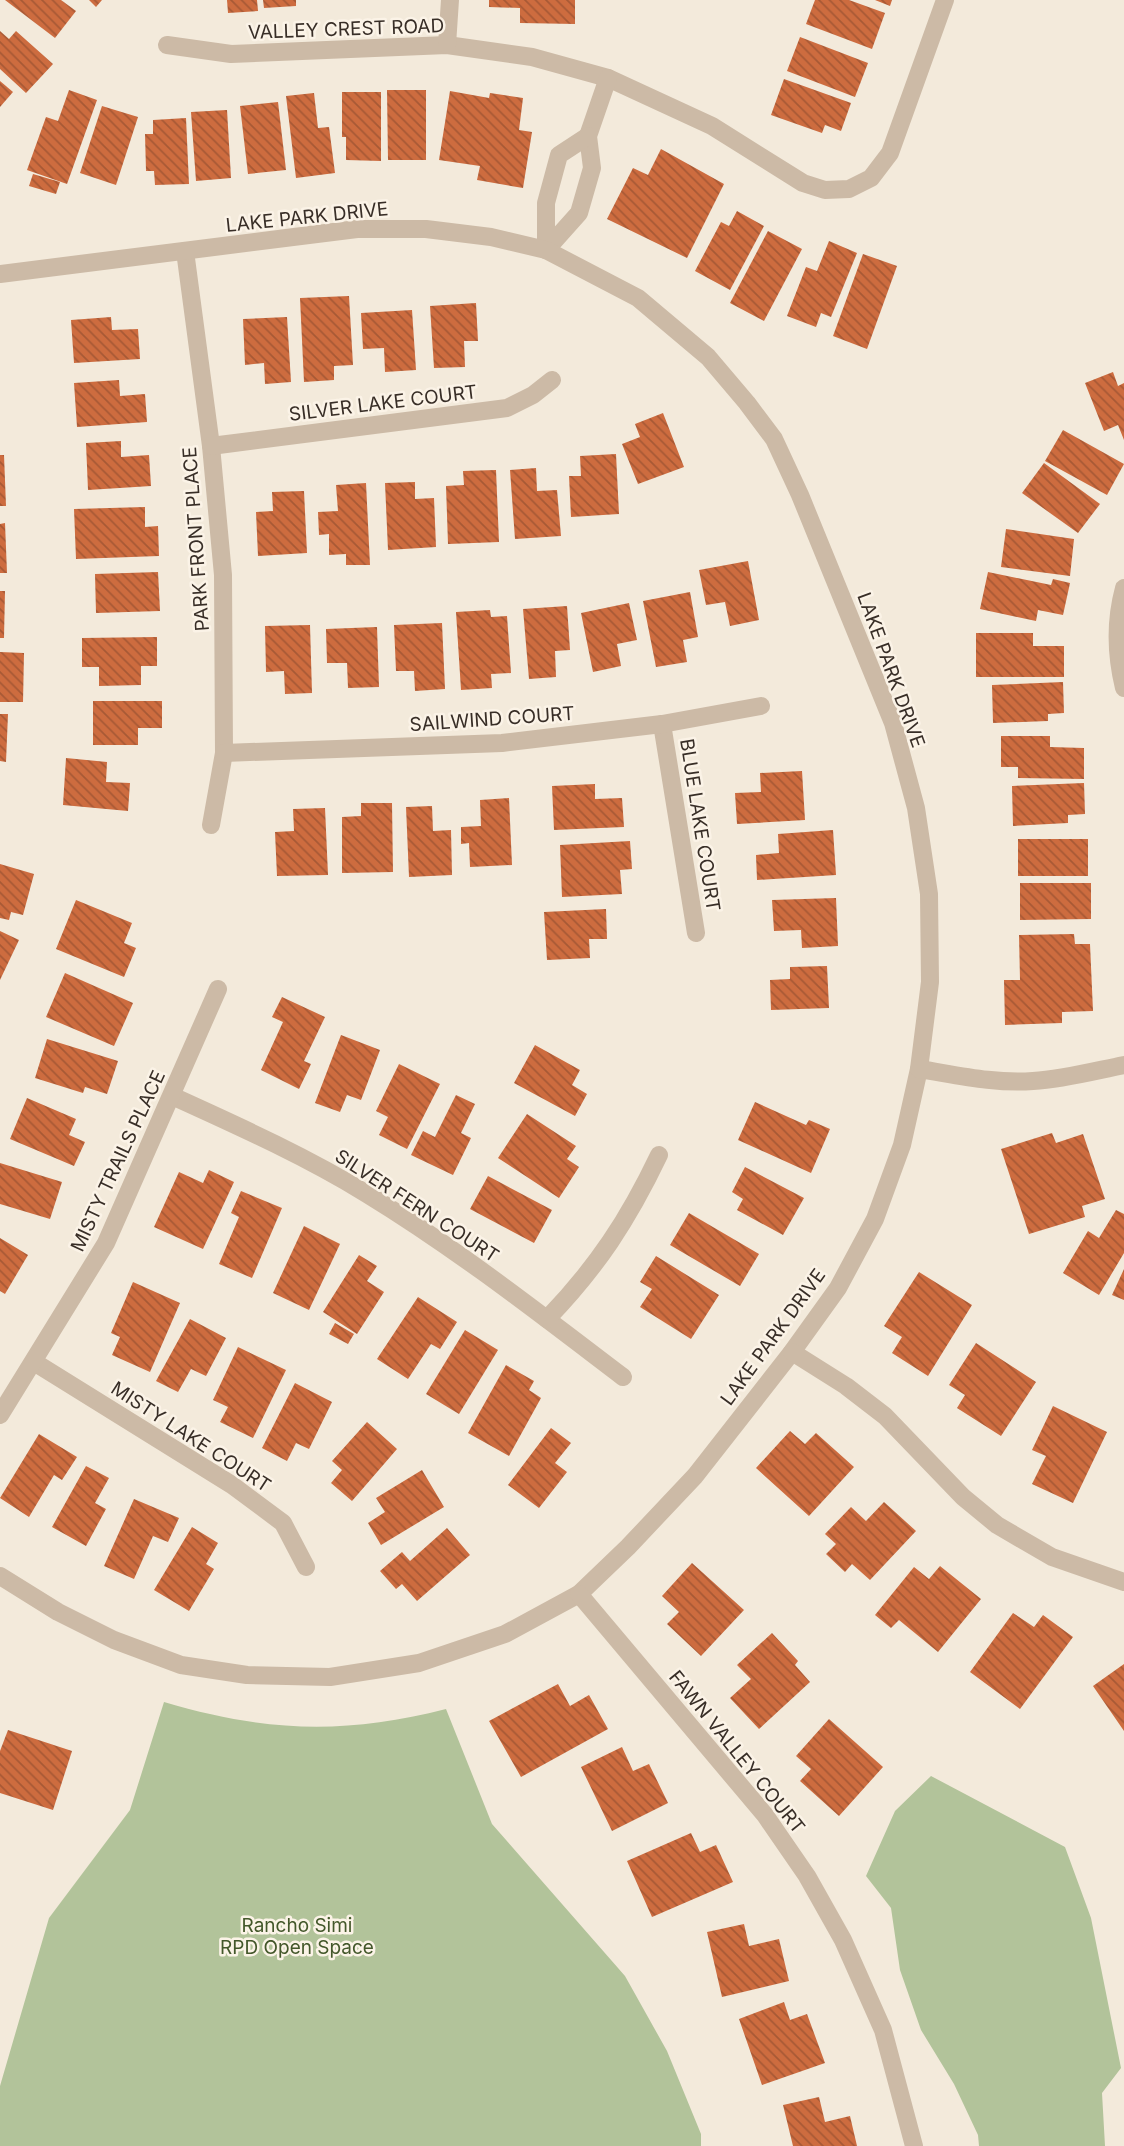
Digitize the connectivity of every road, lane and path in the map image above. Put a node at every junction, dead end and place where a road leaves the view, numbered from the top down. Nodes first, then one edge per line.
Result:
1 (450, 0) edge
2 (945, 0) edge
3 (167, 45) dead end
4 (447, 45) junction
5 (608, 78) junction
6 (588, 136) junction
7 (546, 250) junction
8 (185, 251) junction
9 (0, 274) edge
10 (552, 380) dead end
11 (211, 446) junction
12 (1124, 588) edge
13 (1124, 688) edge
14 (761, 706) dead end
15 (662, 723) junction
16 (224, 753) junction
17 (211, 825) dead end
18 (696, 933) dead end
19 (218, 989) dead end
20 (1124, 1065) edge
21 (919, 1069) junction
22 (172, 1096) junction
23 (659, 1155) dead end
24 (547, 1319) junction
25 (793, 1352) junction
26 (34, 1362) junction
27 (623, 1377) dead end
28 (0, 1415) edge
29 (306, 1567) dead end
30 (0, 1576) edge
31 (1124, 1582) edge
32 (579, 1594) junction
33 (914, 2146) edge

1 - 4 street
2 - 5 street, VALLEY CREST ROAD
3 - 4 street, VALLEY CREST ROAD
4 - 5 street, VALLEY CREST ROAD
5 - 6 street
6 - 7 street
6 - 7 street
7 - 8 street, LAKE PARK DRIVE
7 - 21 street, LAKE PARK DRIVE
8 - 9 street, LAKE PARK DRIVE
8 - 11 street, PARK FRONT PLACE
10 - 11 street, SILVER LAKE COURT
11 - 16 street, PARK FRONT PLACE
12 - 13 street
14 - 15 street, SAILWIND COURT
15 - 16 street, SAILWIND COURT
15 - 18 street, BLUE LAKE COURT
16 - 17 street, PARK FRONT PLACE
19 - 22 street, MISTY TRAILS PLACE
20 - 21 street
21 - 25 street, LAKE PARK DRIVE
22 - 24 street, SILVER FERN COURT
22 - 26 street, MISTY TRAILS PLACE
23 - 24 street
24 - 27 street, SILVER FERN COURT
25 - 31 street
25 - 32 street, LAKE PARK DRIVE
26 - 28 street, MISTY TRAILS PLACE
26 - 29 street, MISTY LAKE COURT
30 - 32 street, LAKE PARK DRIVE
32 - 33 street, FAWN VALLEY COURT

